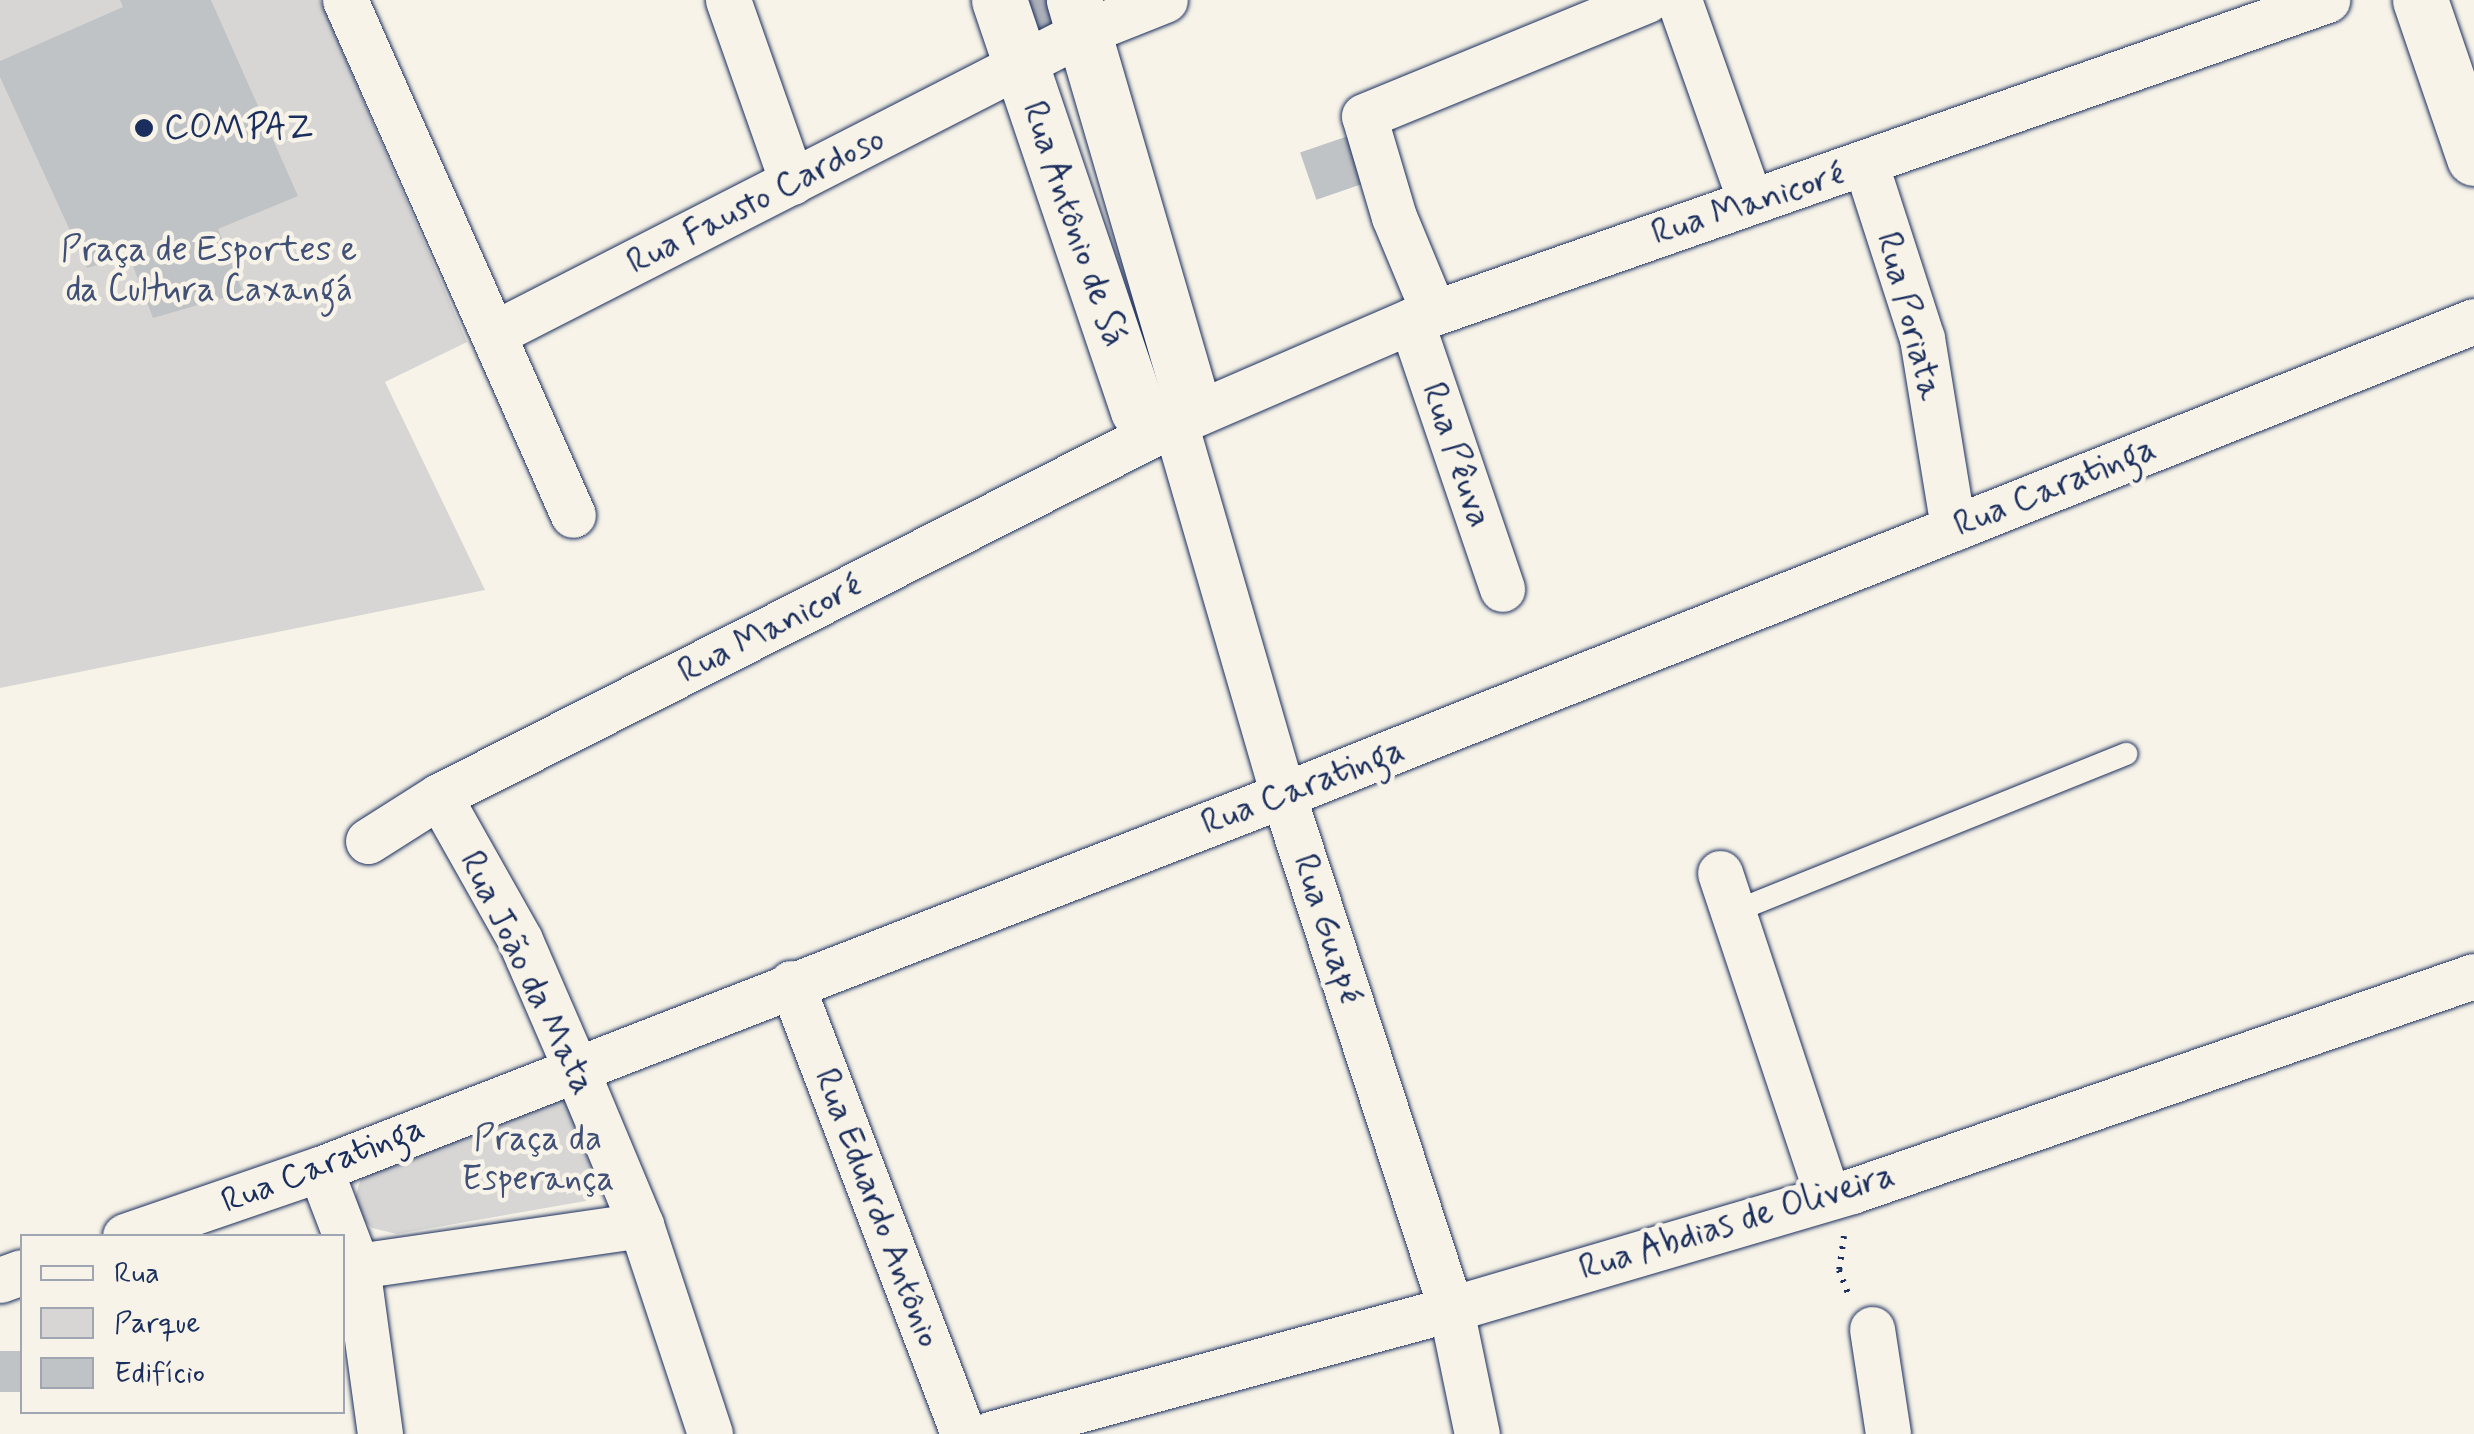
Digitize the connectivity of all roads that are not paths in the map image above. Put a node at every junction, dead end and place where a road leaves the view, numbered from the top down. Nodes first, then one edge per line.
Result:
1 (345, 0) edge
2 (728, 0) edge
3 (999, 0) edge
4 (1165, 0) edge
5 (1647, 0) edge
6 (1679, 0) edge
7 (2327, 0) edge
8 (2420, 0) edge
9 (1056, 40) edge
10 (2474, 158) edge
11 (1866, 165) junction
12 (792, 182) junction
13 (1750, 200) junction
14 (1422, 317) junction
15 (2474, 320) edge
16 (492, 334) junction
17 (1182, 410) junction
18 (574, 514) dead end
19 (1953, 528) junction
20 (1502, 589) dead end
21 (2127, 754) dead end
22 (1283, 795) junction
23 (439, 796) junction
24 (368, 840) dead end
25 (1726, 892) joint
26 (2474, 976) edge
27 (791, 983) junction
28 (574, 1067) junction
29 (320, 1169) junction
30 (1840, 1193) junction
31 (642, 1225) junction
32 (131, 1234) edge
33 (345, 1234) edge
34 (345, 1235) edge
35 (357, 1266) junction
36 (1451, 1309) junction
37 (1872, 1329) road end
38 (380, 1434) edge
39 (710, 1434) edge
40 (962, 1434) edge
41 (990, 1434) edge
42 (1478, 1434) edge
43 (1888, 1434) edge

1 - 16 street
2 - 12 street
3 - 9 street, Rua Antônio de Sá
4 - 9 street, Rua Fausto Cardoso
5 - 14 street, Rua Pêuva
6 - 13 street
7 - 11 street, Rua Manicoré
8 - 10 street
9 - 12 street, Rua Fausto Cardoso
9 - 17 street, Rua Antônio de Sá
9 - 17 street, Rua Antônio de Sá
11 - 13 street, Rua Manicoré
11 - 19 street, Rua Poriata
12 - 16 street, Rua Fausto Cardoso
13 - 14 street, Rua Manicoré
14 - 17 street, Rua Manicoré
14 - 20 street, Rua Pêuva
15 - 19 street, Rua Caratinga
16 - 18 street
17 - 22 street, Rua Guapé
17 - 23 street, Rua Manicoré
19 - 22 street, Rua Caratinga
21 - 25 lane
22 - 27 street, Rua Caratinga
22 - 36 street, Rua Guapé
23 - 24 street, Rua Manicoré
23 - 28 street, Rua João da Mata
25 - 30 street
26 - 30 street, Rua Abdias de Oliveira
27 - 28 street, Rua Caratinga
27 - 40 street, Rua Eduardo Antônio
28 - 29 street, Rua Caratinga
28 - 31 street, Rua João da Mata
29 - 32 street, Rua Caratinga
29 - 33 street
30 - 36 street, Rua Abdias de Oliveira
31 - 35 street
31 - 39 street, Rua João da Mata
34 - 35 street
35 - 38 street
36 - 41 street, Rua Abdias de Oliveira
36 - 42 street, Rua Guapé
37 - 43 street

